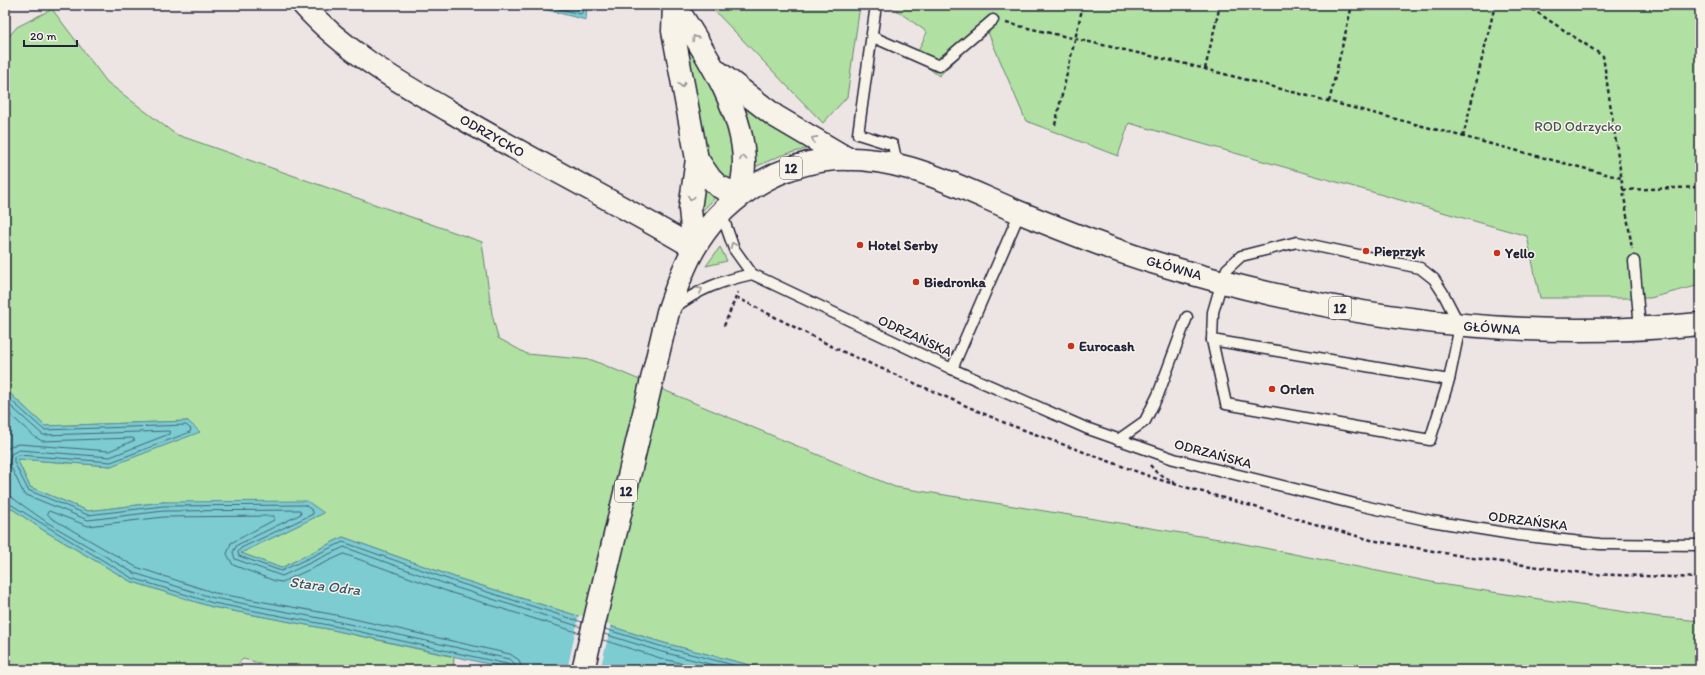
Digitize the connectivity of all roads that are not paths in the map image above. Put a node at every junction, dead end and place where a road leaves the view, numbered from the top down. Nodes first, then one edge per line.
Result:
1 (303, 5) edge
2 (675, 5) edge
3 (876, 5) edge
4 (993, 20) road end
5 (873, 37) junction
6 (715, 70) junction
7 (697, 159) junction
8 (848, 159) junction
9 (897, 164) junction
10 (739, 196) junction
11 (721, 212) junction
12 (1020, 212) junction
13 (694, 248) junction
14 (1634, 261) road end
15 (752, 274) junction
16 (1222, 282) junction
17 (668, 312) junction
18 (1187, 317) dead end
19 (1700, 324) edge
20 (1460, 326) junction
21 (1640, 328) junction
22 (1212, 340) junction
23 (952, 369) junction
24 (1449, 380) junction
25 (1118, 440) junction
26 (1700, 545) edge
27 (583, 670) edge

1 - 13 street, ODRZYCKO
6 -> 2 main road
2 -> 7 main road
3 - 5 lane
4 - 5 lane
5 - 9 lane
8 -> 6 main road
10 -> 6 main road
7 - 10 main road
7 -> 13 main road
8 - 9 main road, GŁÓWNA / 12
8 - 10 main road, GŁÓWNA / 12
9 - 12 main road, GŁÓWNA / 12
10 - 11 main road, GŁÓWNA / 12
11 - 13 main road, GŁÓWNA / 12
15 -> 11 lane, ODRZAŃSKA
12 - 16 main road, GŁÓWNA / 12
12 - 23 lane
13 - 17 main road, 12
14 - 21 lane
17 -> 15 lane
15 - 23 lane, ODRZAŃSKA
16 - 20 main road, GŁÓWNA / 12
16 - 20 lane
16 - 22 lane
17 - 27 main road, 12
18 - 25 lane
19 - 21 main road, GŁÓWNA / 12
20 - 21 main road, GŁÓWNA / 12
20 - 24 lane
22 - 24 lane
22 - 24 lane
23 - 25 lane, ODRZAŃSKA
25 - 26 lane, ODRZAŃSKA

